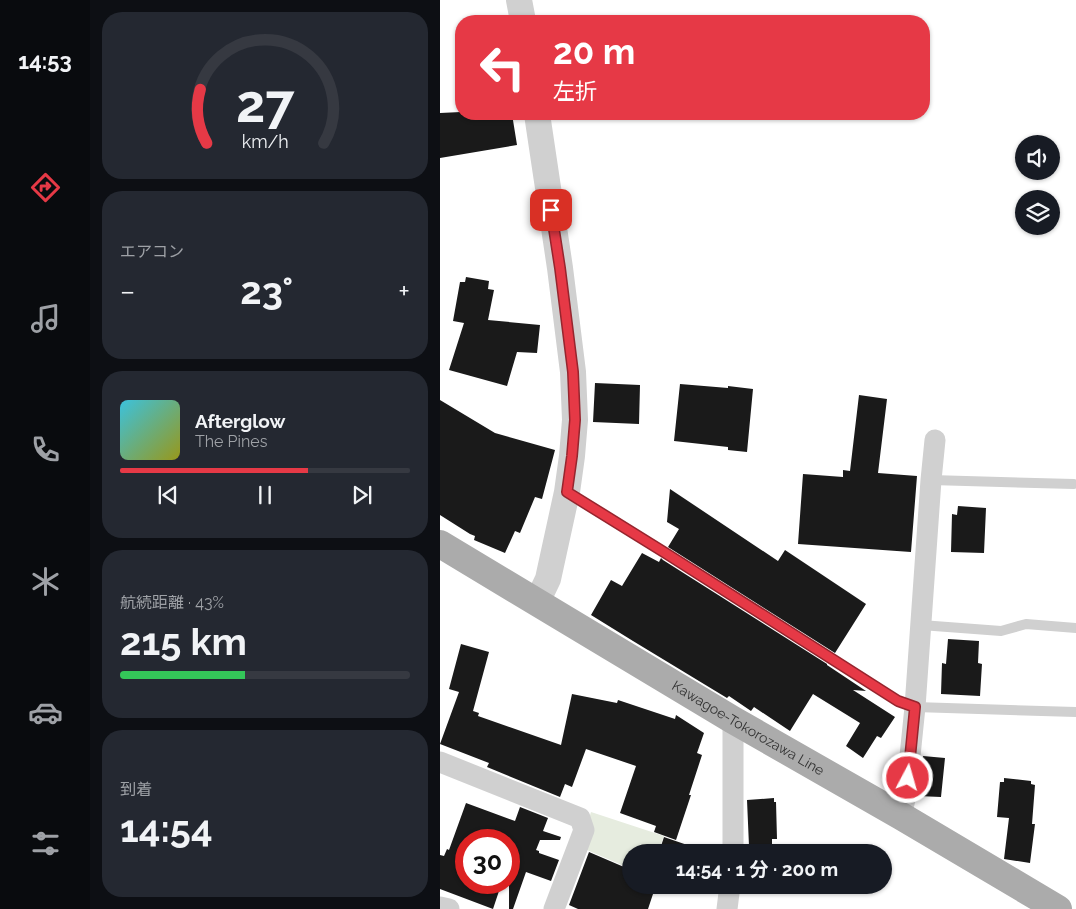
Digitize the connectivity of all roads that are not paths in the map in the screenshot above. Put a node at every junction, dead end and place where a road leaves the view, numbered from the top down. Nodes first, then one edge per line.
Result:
1 (519, 0) edge
2 (522, 15) edge
3 (538, 120) edge
4 (935, 440) dead end
5 (931, 480) junction
6 (1074, 484) dead end
7 (567, 492) junction
8 (440, 544) edge
9 (537, 602) junction
10 (921, 625) junction
11 (1076, 628) edge
12 (915, 707) junction
13 (1076, 712) edge
14 (734, 720) junction
15 (440, 762) edge
16 (901, 816) junction
17 (733, 844) edge
18 (729, 894) edge
19 (440, 907) edge
20 (450, 909) edge
21 (554, 909) edge
22 (727, 909) edge
23 (1058, 909) edge

1 - 2 street
3 - 7 street
4 - 5 street
5 - 6 lane
5 - 10 street
7 - 9 street
7 - 12 lane
8 - 9 main road, Kawagoe-Tokorozawa Line
9 - 14 main road, Kawagoe-Tokorozawa Line
10 - 11 lane
10 - 12 street
12 - 13 lane
12 - 16 street
14 - 16 main road, Kawagoe-Tokorozawa Line
14 - 17 street
15 - 21 street
16 - 23 main road, Kawagoe-Tokorozawa Line
18 - 22 street
19 - 20 street

